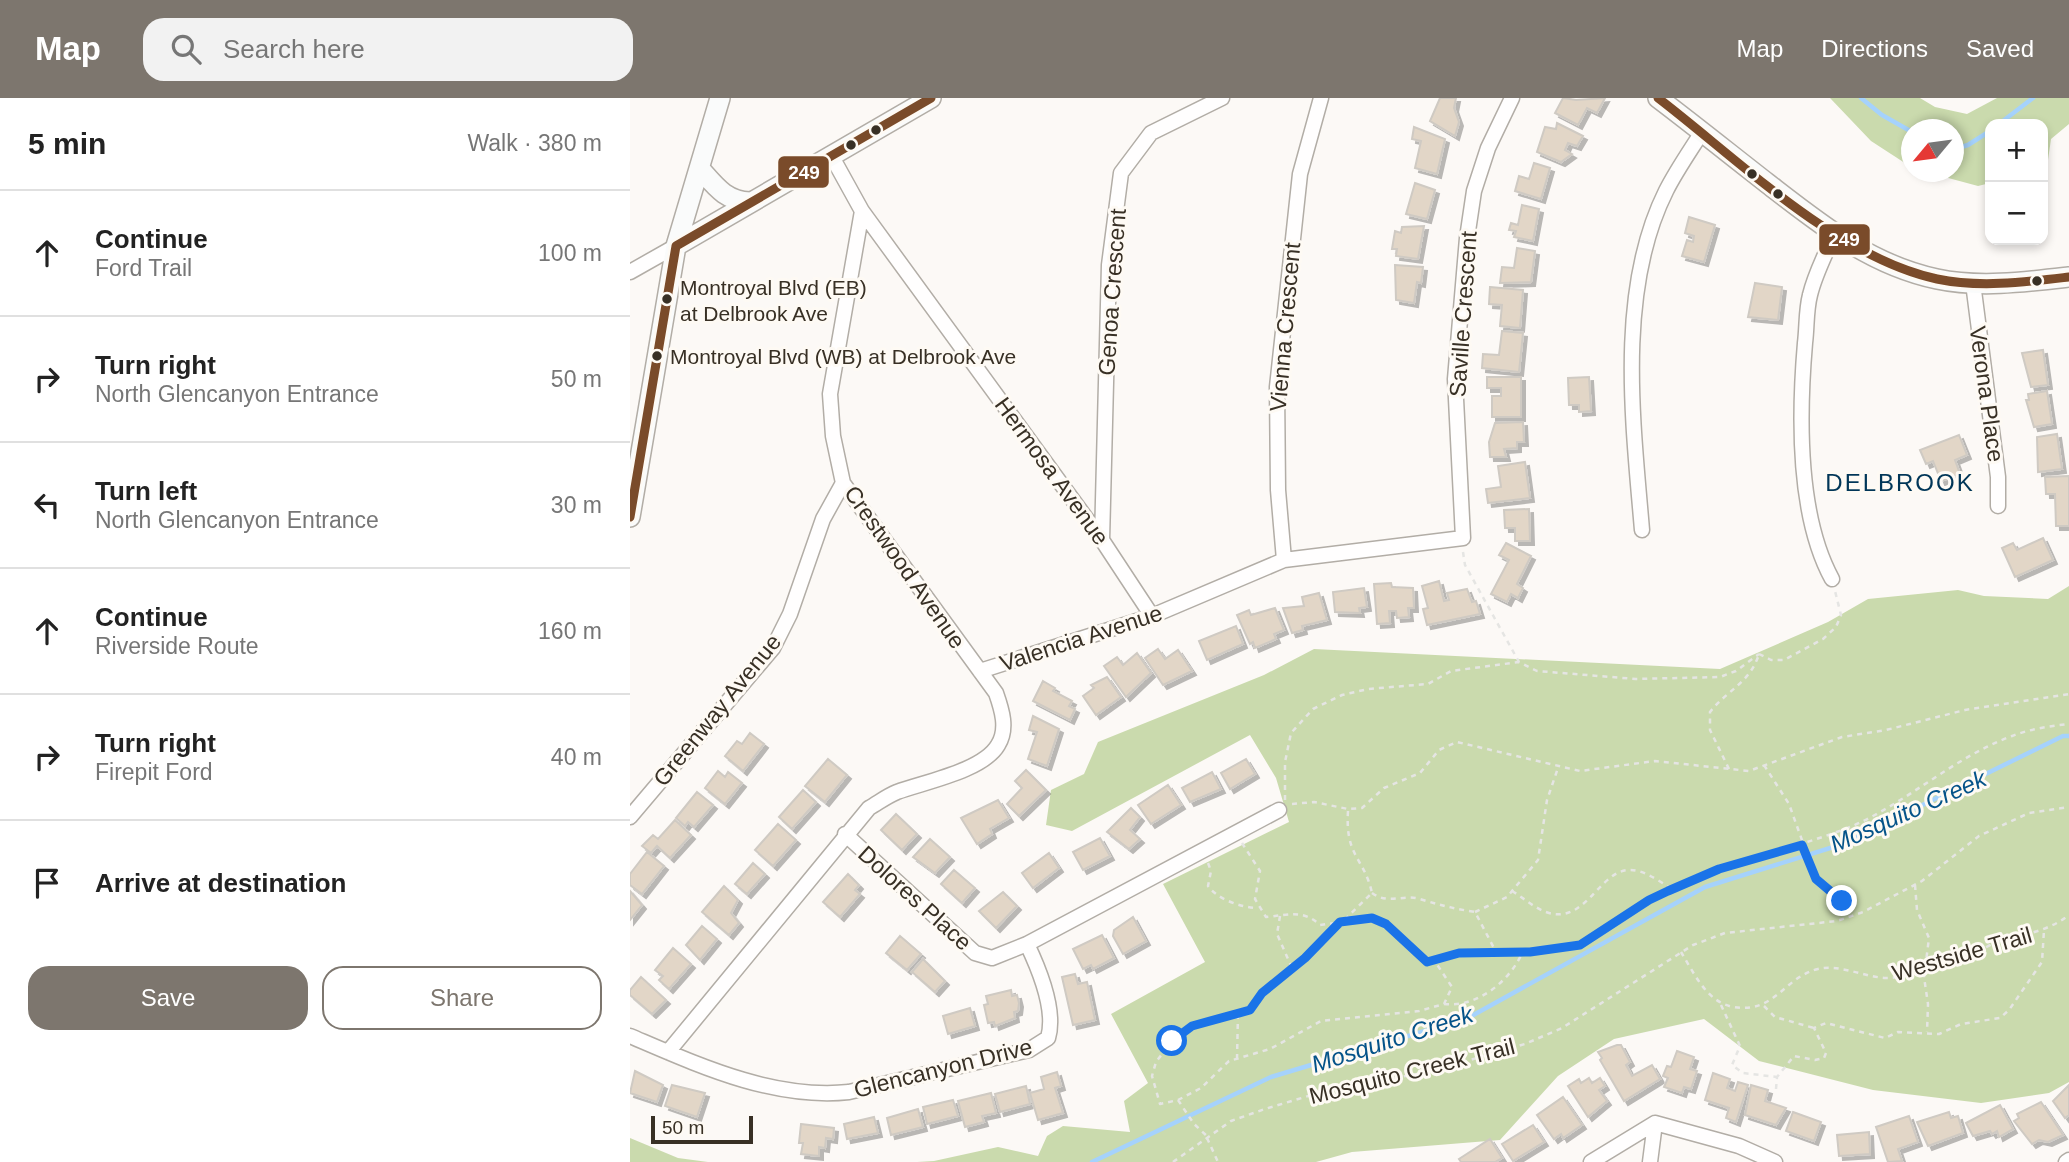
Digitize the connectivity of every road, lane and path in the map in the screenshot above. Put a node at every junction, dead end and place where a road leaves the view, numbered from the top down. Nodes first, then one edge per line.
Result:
1 (720, 98) edge
2 (931, 98) edge
3 (1222, 98) edge
4 (1321, 98) edge
5 (1512, 98) edge
6 (1658, 98) edge
7 (1702, 132) junction
8 (831, 155) junction
9 (701, 170) junction
10 (750, 202) junction
11 (862, 211) junction
12 (1835, 235) junction
13 (676, 246) junction
14 (630, 272) edge
15 (2069, 277) edge
16 (1973, 283) junction
17 (843, 483) junction
18 (1998, 506) dead end
19 (630, 517) edge
20 (1642, 530) dead end
21 (1463, 538) junction
22 (1102, 540) junction
23 (1284, 560) junction
24 (1832, 579) joint
25 (1152, 616) junction
26 (1759, 654) junction
27 (1519, 662) junction
28 (980, 671) junction
29 (2069, 694) edge
30 (2069, 724) edge
31 (1559, 765) junction
32 (1764, 765) junction
33 (1730, 770) junction
34 (2069, 807) edge
35 (1281, 809) junction
36 (1348, 809) junction
37 (630, 817) edge
38 (1234, 833) junction
39 (845, 834) junction
40 (1802, 845) junction
41 (1196, 852) junction
42 (1915, 885) junction
43 (1672, 889) junction
44 (1512, 891) junction
45 (1372, 893) junction
46 (1258, 908) junction
47 (1475, 912) junction
48 (2069, 915) edge
49 (1280, 916) junction
50 (1851, 916) junction
51 (1340, 922) junction
52 (2044, 930) junction
53 (1027, 944) junction
54 (1494, 950) junction
55 (1523, 951) junction
56 (1681, 952) junction
57 (1434, 960) junction
58 (1926, 964) junction
59 (1292, 969) junction
60 (1444, 1004) junction
61 (1721, 1004) junction
62 (1763, 1006) junction
63 (1238, 1013) junction
64 (1814, 1028) junction
65 (1927, 1032) junction
66 (630, 1036) edge
67 (668, 1052) junction
68 (1237, 1059) junction
69 (1777, 1077) junction
70 (1776, 1089) dead end
71 (1178, 1100) junction
72 (1655, 1123) junction
73 (1207, 1138) junction
74 (1173, 1162) edge
75 (1218, 1162) edge
76 (1591, 1162) edge
77 (1650, 1162) edge
78 (1774, 1162) edge

1 - 9 street
2 - 8 street
3 - 22 street, Genoa Crescent
4 - 23 street, Vienna Crescent
5 - 21 street, Saville Crescent
6 - 7 street
7 - 12 street
7 - 20 street
8 - 10 street
8 - 11 street, Hermosa Avenue
9 - 10 street
9 - 13 street
10 - 13 street
11 - 17 street, Crestwood Avenue
11 - 22 street, Hermosa Avenue
12 - 16 street
12 - 24 street
13 - 14 street
13 - 19 street
15 - 16 street
16 - 18 street, Verona Place
17 - 28 street, Crestwood Avenue
17 - 37 street, Greenway Avenue
21 - 23 street, Valencia Avenue
21 - 27 path
22 - 25 street, Hermosa Avenue
23 - 25 street, Valencia Avenue
24 - 26 path
25 - 28 street, Valencia Avenue
26 - 27 path
26 - 33 path
27 - 35 path
28 - 39 street, Valencia Avenue
29 - 32 path
30 - 40 path
31 - 33 path
31 - 36 path
31 - 44 path
32 - 33 path
32 - 40 path
34 - 42 path, Mosquito Creek Trail
35 - 36 path
35 - 38 street
36 - 45 path
38 - 41 street
38 - 46 path
39 - 53 street, Dolores Place
39 - 67 street, Valencia Avenue
40 - 43 path
40 - 50 path
41 - 46 path
41 - 53 street
42 - 50 path, Mosquito Creek Trail
42 - 58 path
43 - 44 path
43 - 55 path
44 - 47 path
45 - 47 path
45 - 51 path
46 - 49 path
47 - 54 path
48 - 52 path, Westside Trail
49 - 51 path
49 - 59 path
50 - 56 path, Mosquito Creek Trail
51 - 57 path
51 - 59 path
52 - 58 path, Westside Trail
52 - 65 path
53 - 67 street, Glencanyon Drive
54 - 55 path
54 - 57 path
55 - 60 path
56 - 61 path
56 - 73 path, Mosquito Creek Trail
57 - 60 path
58 - 62 path, Westside Trail
58 - 65 path
59 - 63 path
60 - 68 path
61 - 62 path
61 - 69 path
62 - 64 path
63 - 68 path
63 - 71 path
64 - 65 path
64 - 69 path
66 - 67 street, Glencanyon Drive
68 - 71 path
69 - 70 path
71 - 73 path
72 - 76 street
72 - 77 street
72 - 78 street
73 - 74 path, Mosquito Creek Trail
73 - 75 path

